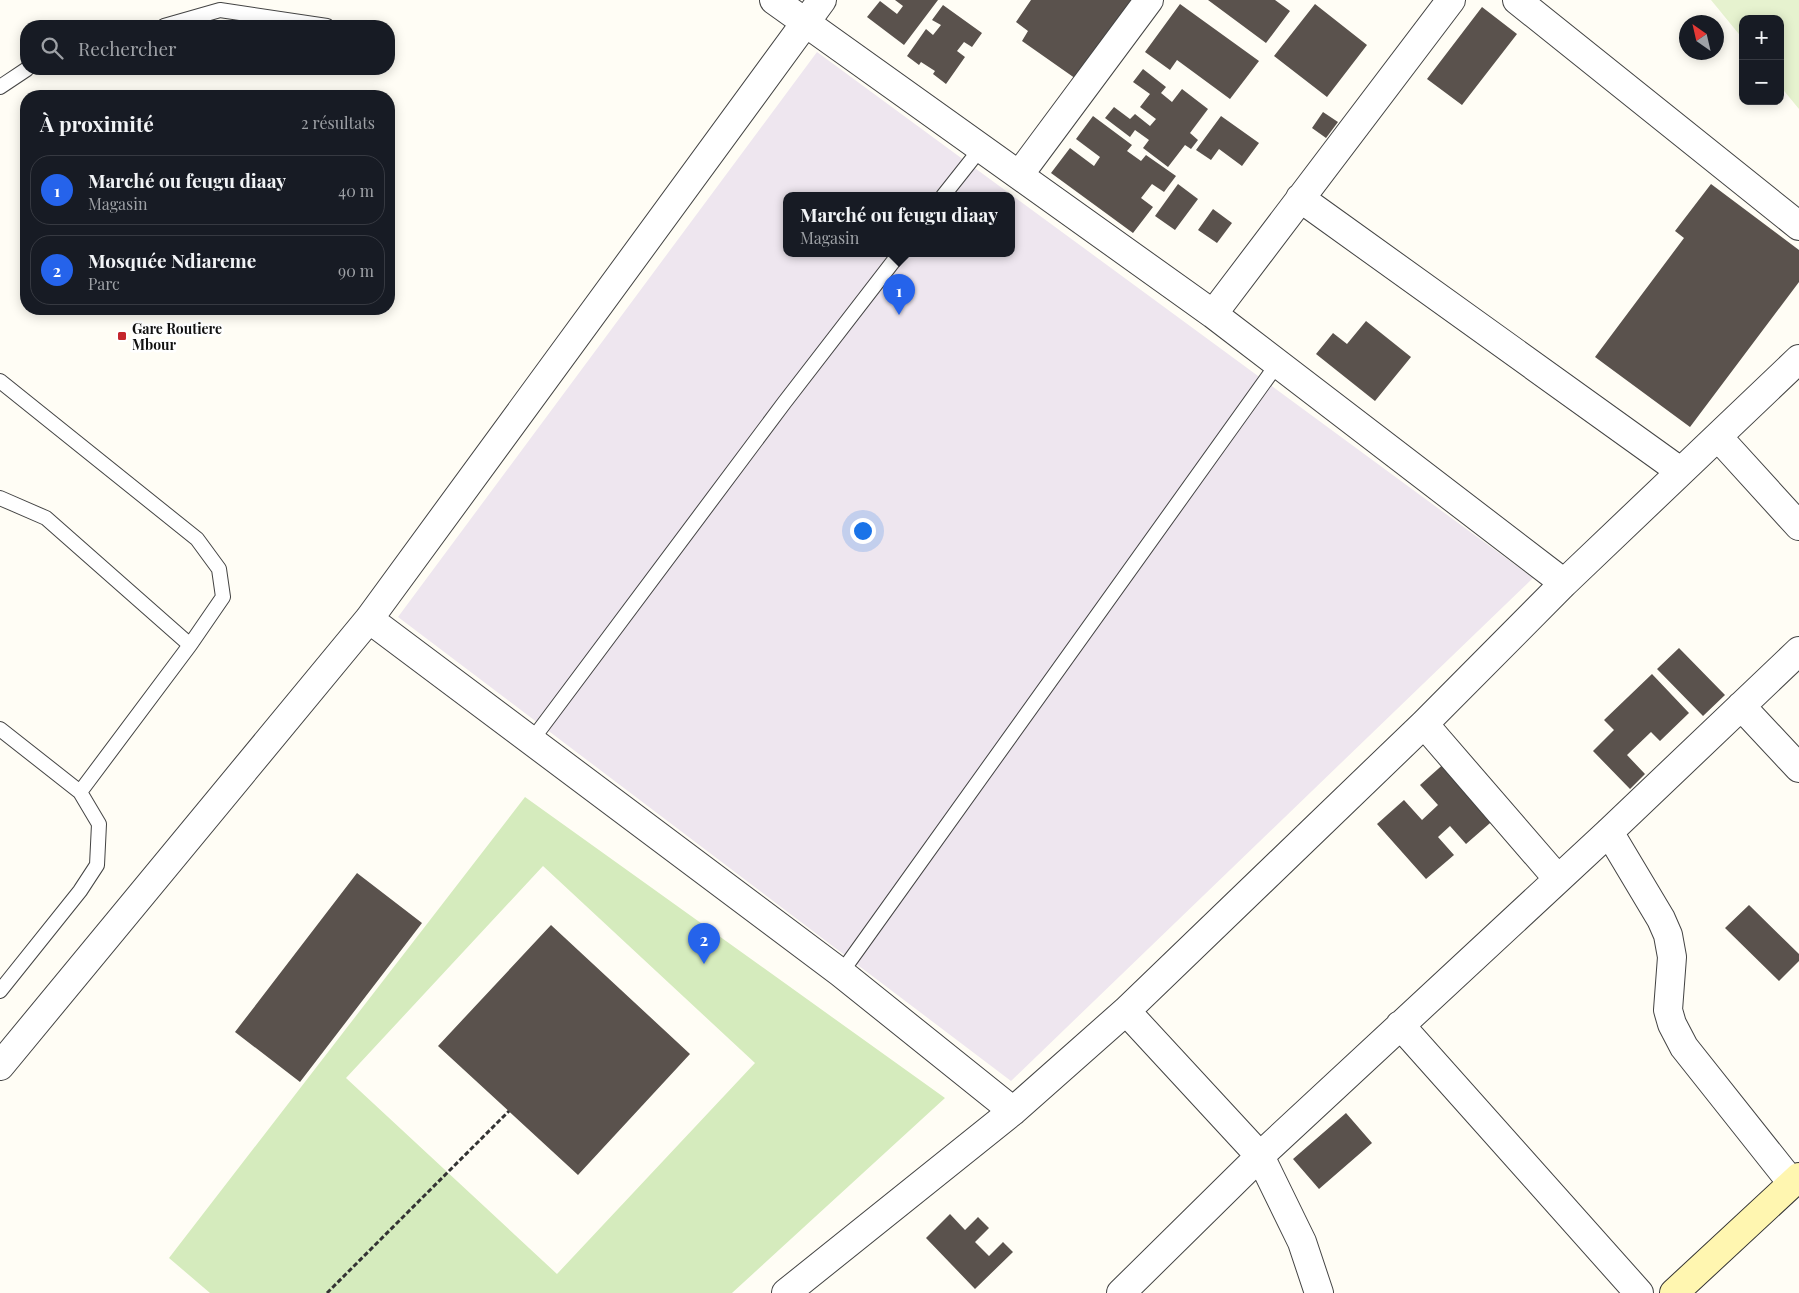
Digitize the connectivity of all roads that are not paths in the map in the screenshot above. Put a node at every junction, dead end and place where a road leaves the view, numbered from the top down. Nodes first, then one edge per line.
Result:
1 (774, 0) edge
2 (822, 0) edge
3 (1149, 0) edge
4 (1451, 0) edge
5 (1518, 0) edge
6 (185, 20) edge
7 (287, 20) edge
8 (805, 23) junction
9 (20, 74) edge
10 (0, 87) edge
11 (981, 148) junction
12 (1019, 175) junction
13 (946, 192) edge
14 (1300, 198) junction
15 (1799, 226) edge
16 (897, 257) edge
17 (1213, 314) junction
18 (1799, 359) edge
19 (1278, 363) junction
20 (0, 381) edge
21 (1718, 437) junction
22 (1680, 471) junction
23 (0, 498) edge
24 (1799, 526) edge
25 (1564, 583) junction
26 (369, 619) junction
27 (190, 645) junction
28 (1799, 651) edge
29 (1741, 706) junction
30 (1424, 724) junction
31 (0, 729) edge
32 (532, 740) junction
33 (1799, 768) edge
34 (80, 792) junction
35 (1609, 832) junction
36 (1558, 879) junction
37 (841, 973) junction
38 (0, 991) edge
39 (1126, 1011) junction
40 (1400, 1025) junction
41 (0, 1066) edge
42 (1012, 1111) junction
43 (1260, 1156) junction
44 (1796, 1180) edge
45 (786, 1293) edge
46 (1121, 1293) edge
47 (1319, 1293) edge
48 (1639, 1293) edge
49 (1674, 1293) edge

1 - 8 street
2 - 8 street
3 - 12 street
4 - 14 street
5 - 15 street
6 - 7 lane
8 - 11 street
8 - 26 street
9 - 10 lane
11 - 12 street
11 - 13 lane
12 - 17 street
14 - 17 street
14 - 22 street
16 - 32 lane
17 - 19 street
18 - 21 street
19 - 25 street
19 - 37 lane
20 - 27 lane
21 - 22 street
21 - 24 street
22 - 25 street
23 - 27 lane
25 - 30 street
26 - 32 street
26 - 41 street
27 - 34 lane
28 - 29 street
29 - 33 street
29 - 35 street
30 - 36 street
30 - 39 street
31 - 34 lane
32 - 37 street
34 - 38 lane
35 - 36 street
35 - 44 street
36 - 40 street
37 - 42 street
39 - 42 street
39 - 43 street
40 - 43 street
40 - 48 street
42 - 45 street
43 - 46 street
43 - 47 street
44 - 49 main road

